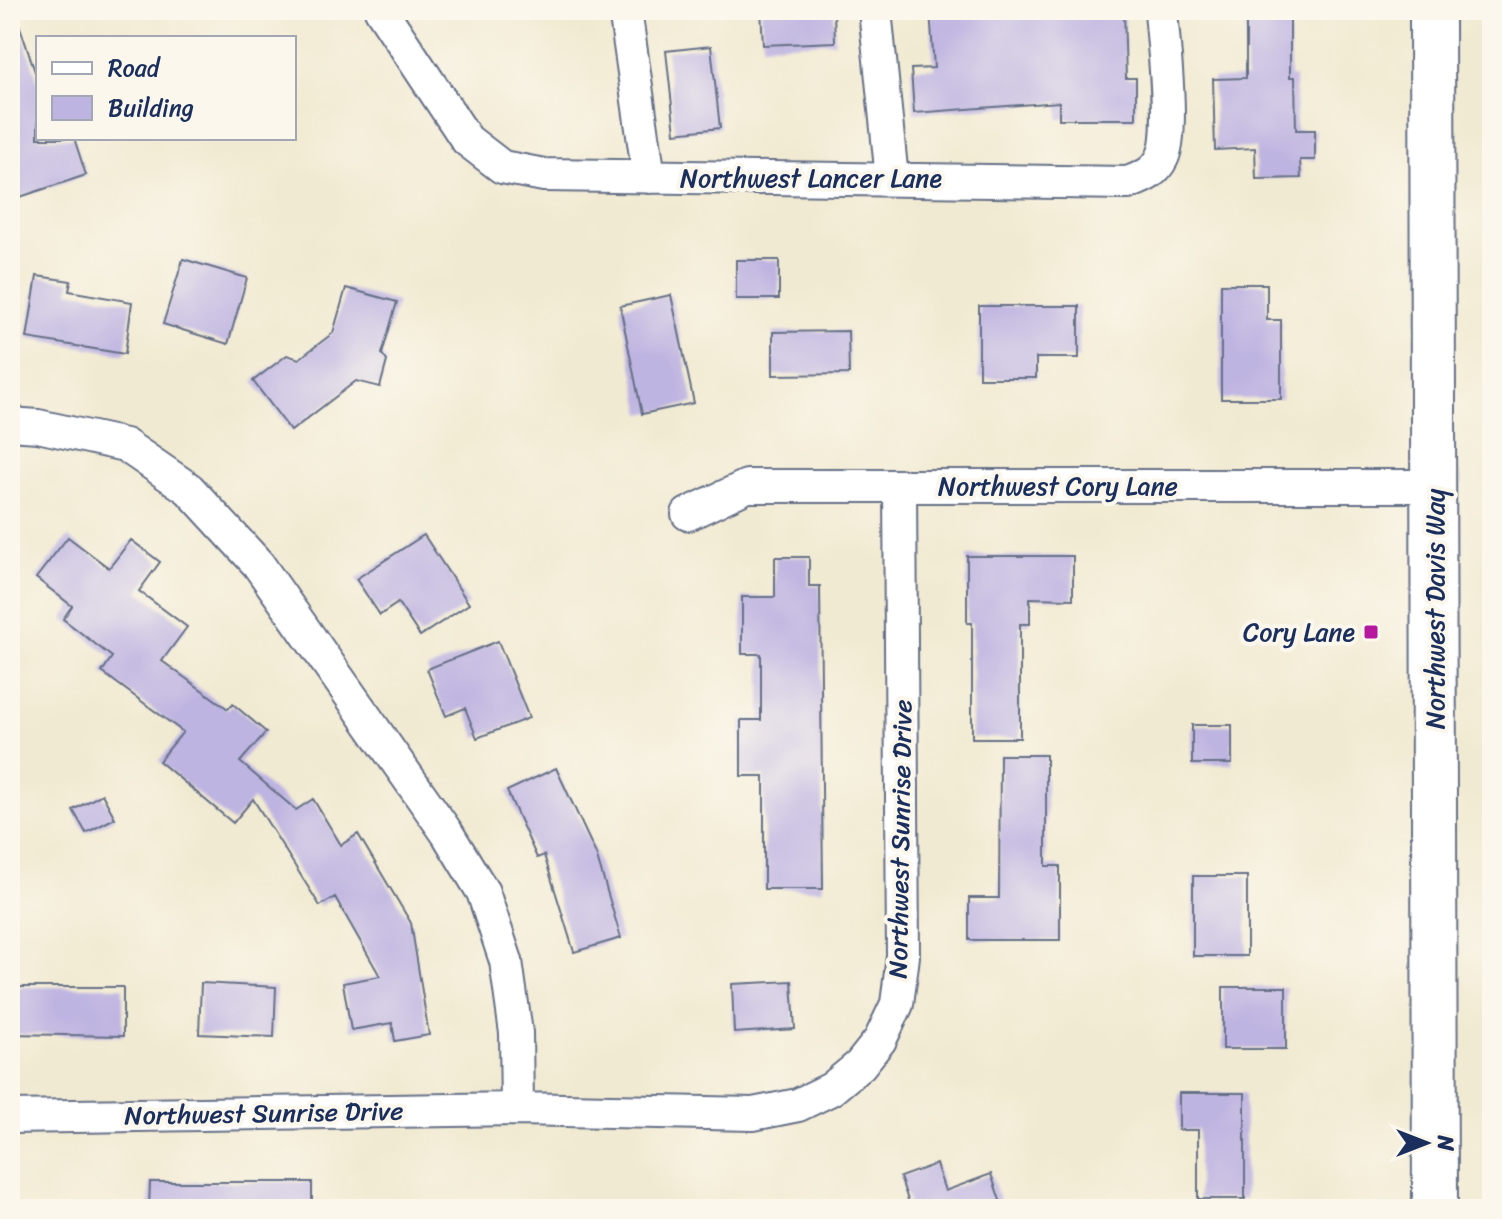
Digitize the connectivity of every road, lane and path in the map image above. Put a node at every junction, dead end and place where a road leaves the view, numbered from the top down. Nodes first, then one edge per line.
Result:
1 (381, 10) edge
2 (625, 10) edge
3 (875, 10) edge
4 (1161, 10) edge
5 (1432, 10) edge
6 (649, 177) junction
7 (892, 179) junction
8 (10, 424) edge
9 (900, 486) junction
10 (1434, 486) junction
11 (688, 514) dead end
12 (517, 1109) junction
13 (10, 1117) edge
14 (1435, 1209) edge

1 - 6 street, Northwest Lancer Lane
2 - 6 street
3 - 7 street
4 - 7 street, Northwest Lancer Lane
5 - 10 main road, Northwest Davis Way
6 - 7 street, Northwest Lancer Lane
8 - 12 street
9 - 10 street, Northwest Cory Lane
9 - 11 street, Northwest Cory Lane
9 - 12 street, Northwest Sunrise Drive
10 - 14 main road, Northwest Davis Way
12 - 13 street, Northwest Sunrise Drive

